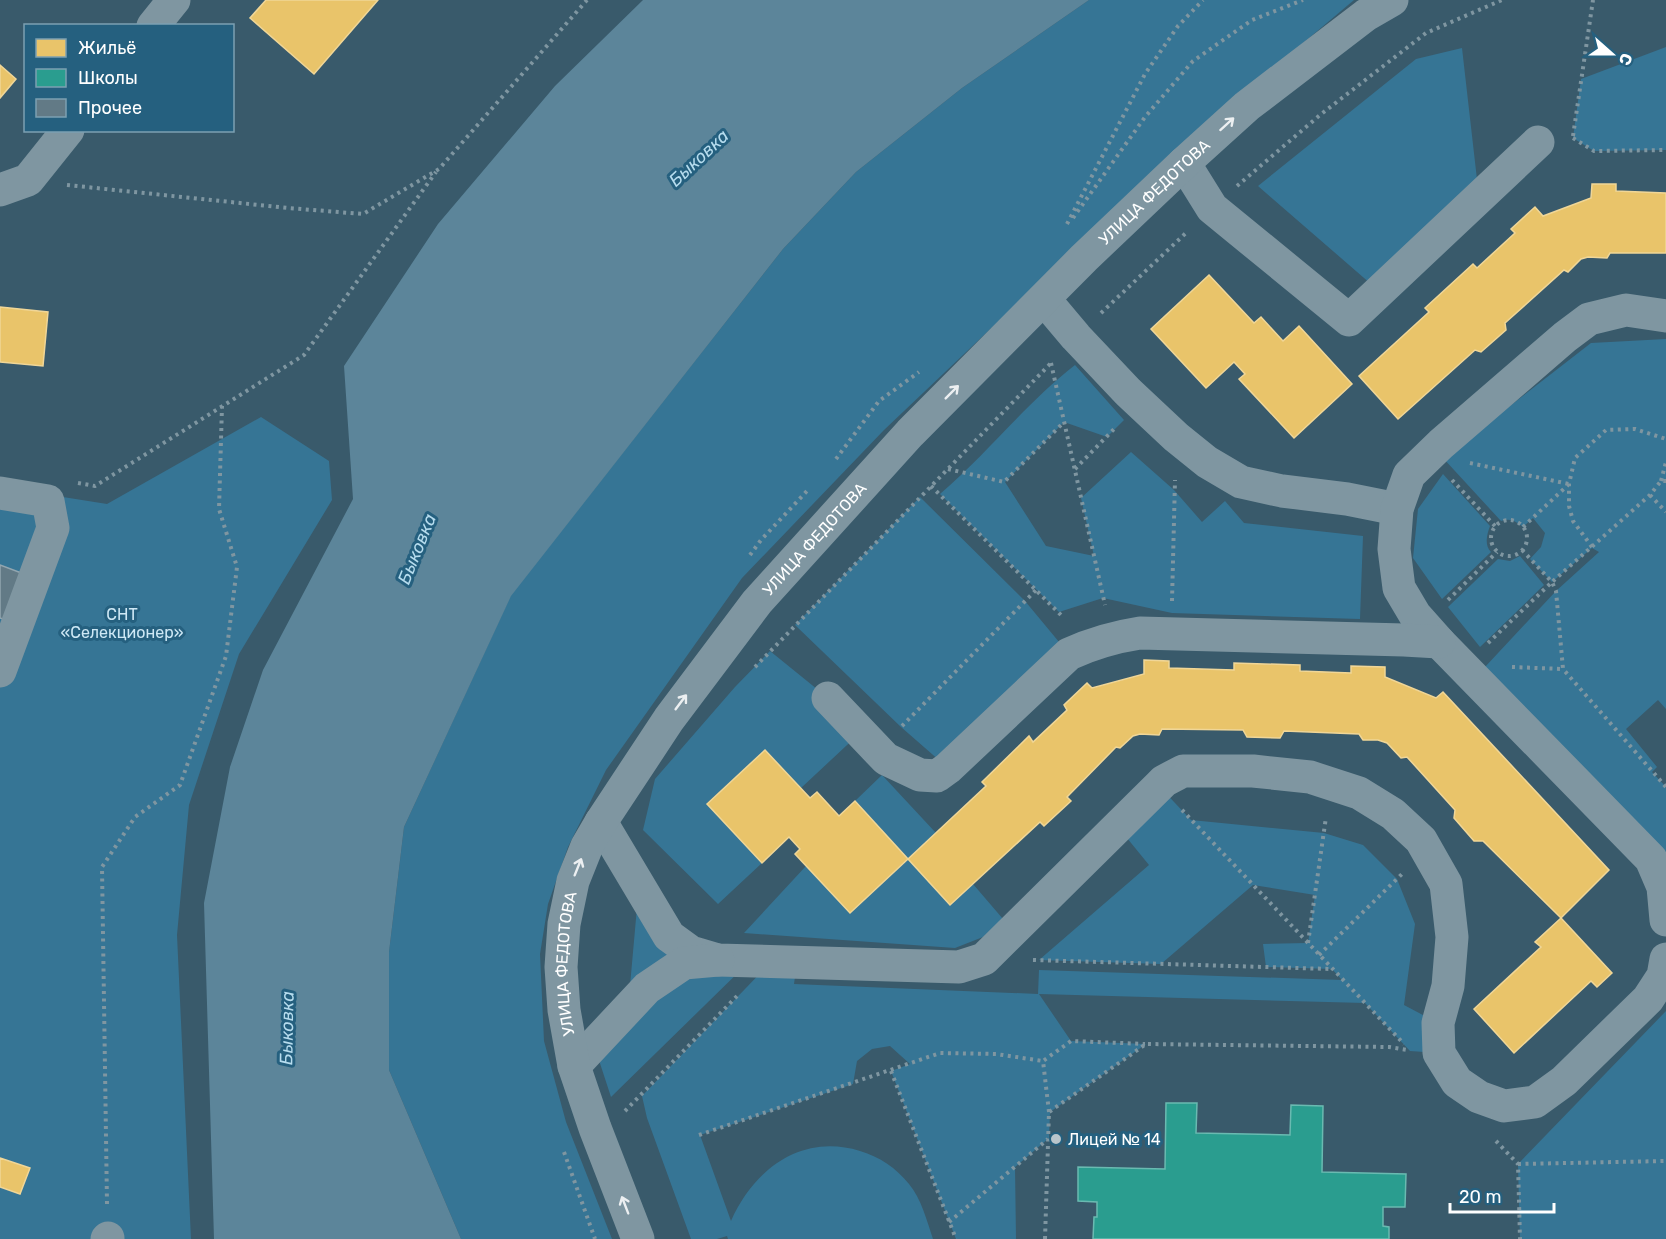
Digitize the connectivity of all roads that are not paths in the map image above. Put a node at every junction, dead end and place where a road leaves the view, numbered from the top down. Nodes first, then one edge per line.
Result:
1 (174, 0) edge
2 (1392, 0) edge
3 (155, 24) edge
4 (66, 132) edge
5 (1538, 142) dead end
6 (1184, 163) junction
7 (14, 185) edge
8 (1044, 299) junction
9 (1666, 316) edge
10 (0, 493) edge
11 (1397, 509) junction
12 (1431, 633) junction
13 (0, 671) edge
14 (828, 698) dead end
15 (601, 822) junction
16 (1666, 920) edge
17 (1666, 959) edge
18 (718, 960) junction
19 (574, 1066) junction
20 (638, 1239) edge

1 - 3 street
6 -> 2 street, УЛИЦА ФЕДОТОВА
4 - 7 street
5 - 6 street
6 - 8 street, УЛИЦА ФЕДОТОВА
8 - 11 street
15 -> 8 street, УЛИЦА ФЕДОТОВА
9 - 11 street
10 - 13 street
11 - 12 street
12 - 14 street
12 - 16 street
15 - 18 street
19 -> 15 street, УЛИЦА ФЕДОТОВА
17 - 18 street
18 - 19 street
20 -> 19 street, УЛИЦА ФЕДОТОВА

